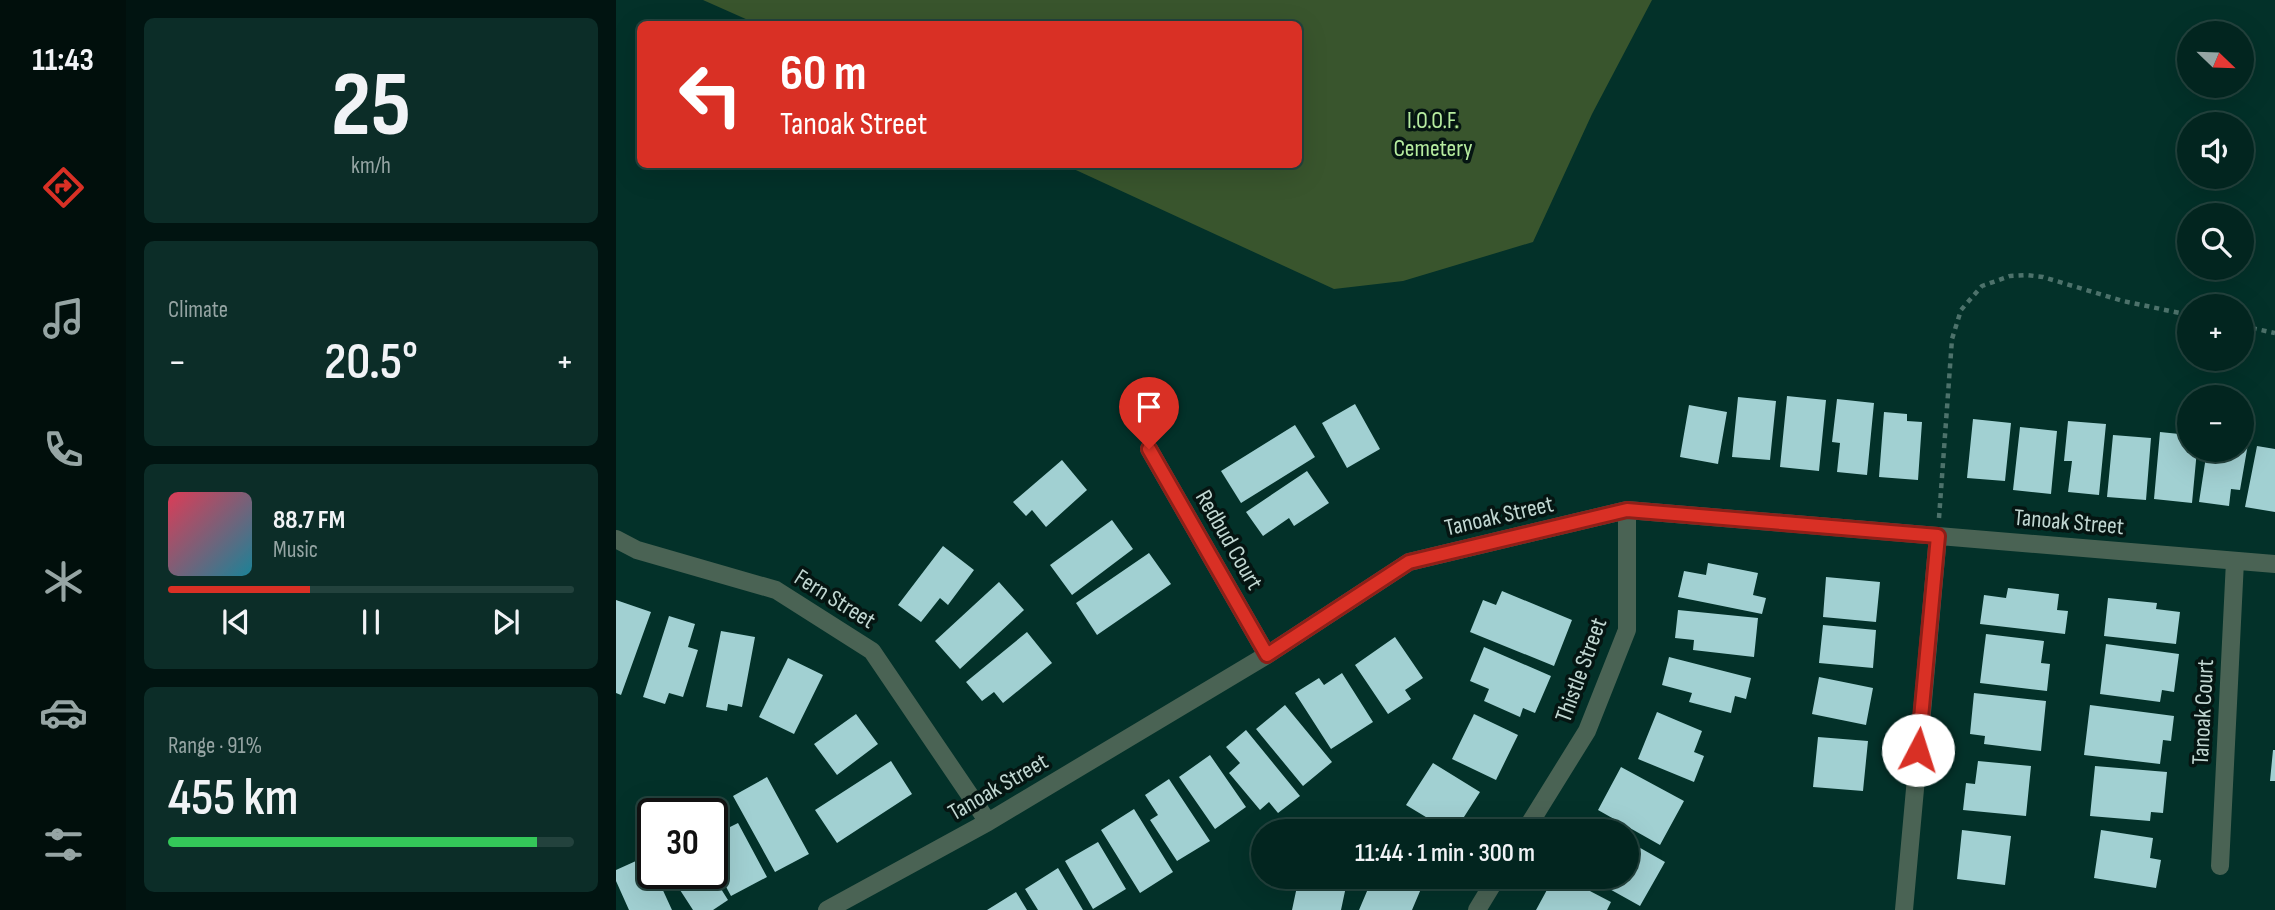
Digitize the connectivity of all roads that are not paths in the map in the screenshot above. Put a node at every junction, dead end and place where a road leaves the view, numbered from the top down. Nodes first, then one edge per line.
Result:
1 (1149, 449) dead end
2 (1627, 510) junction
3 (1938, 536) junction
4 (616, 539) edge
5 (2235, 561) junction
6 (2275, 564) edge
7 (1267, 655) junction
8 (1532, 819) edge
9 (988, 822) junction
10 (2220, 866) dead end
11 (1490, 889) edge
12 (827, 910) edge
13 (1477, 910) edge
14 (1903, 910) edge

1 - 7 street, Redbud Court
2 - 3 street, Tanoak Street
2 - 7 street, Tanoak Street
2 - 8 street, Thistle Street
3 - 5 street, Tanoak Street
3 - 14 street
4 - 9 street, Fern Street
5 - 6 street, Tanoak Street
5 - 10 street, Tanoak Court
7 - 9 street, Tanoak Street
9 - 12 street, Tanoak Street
11 - 13 street

